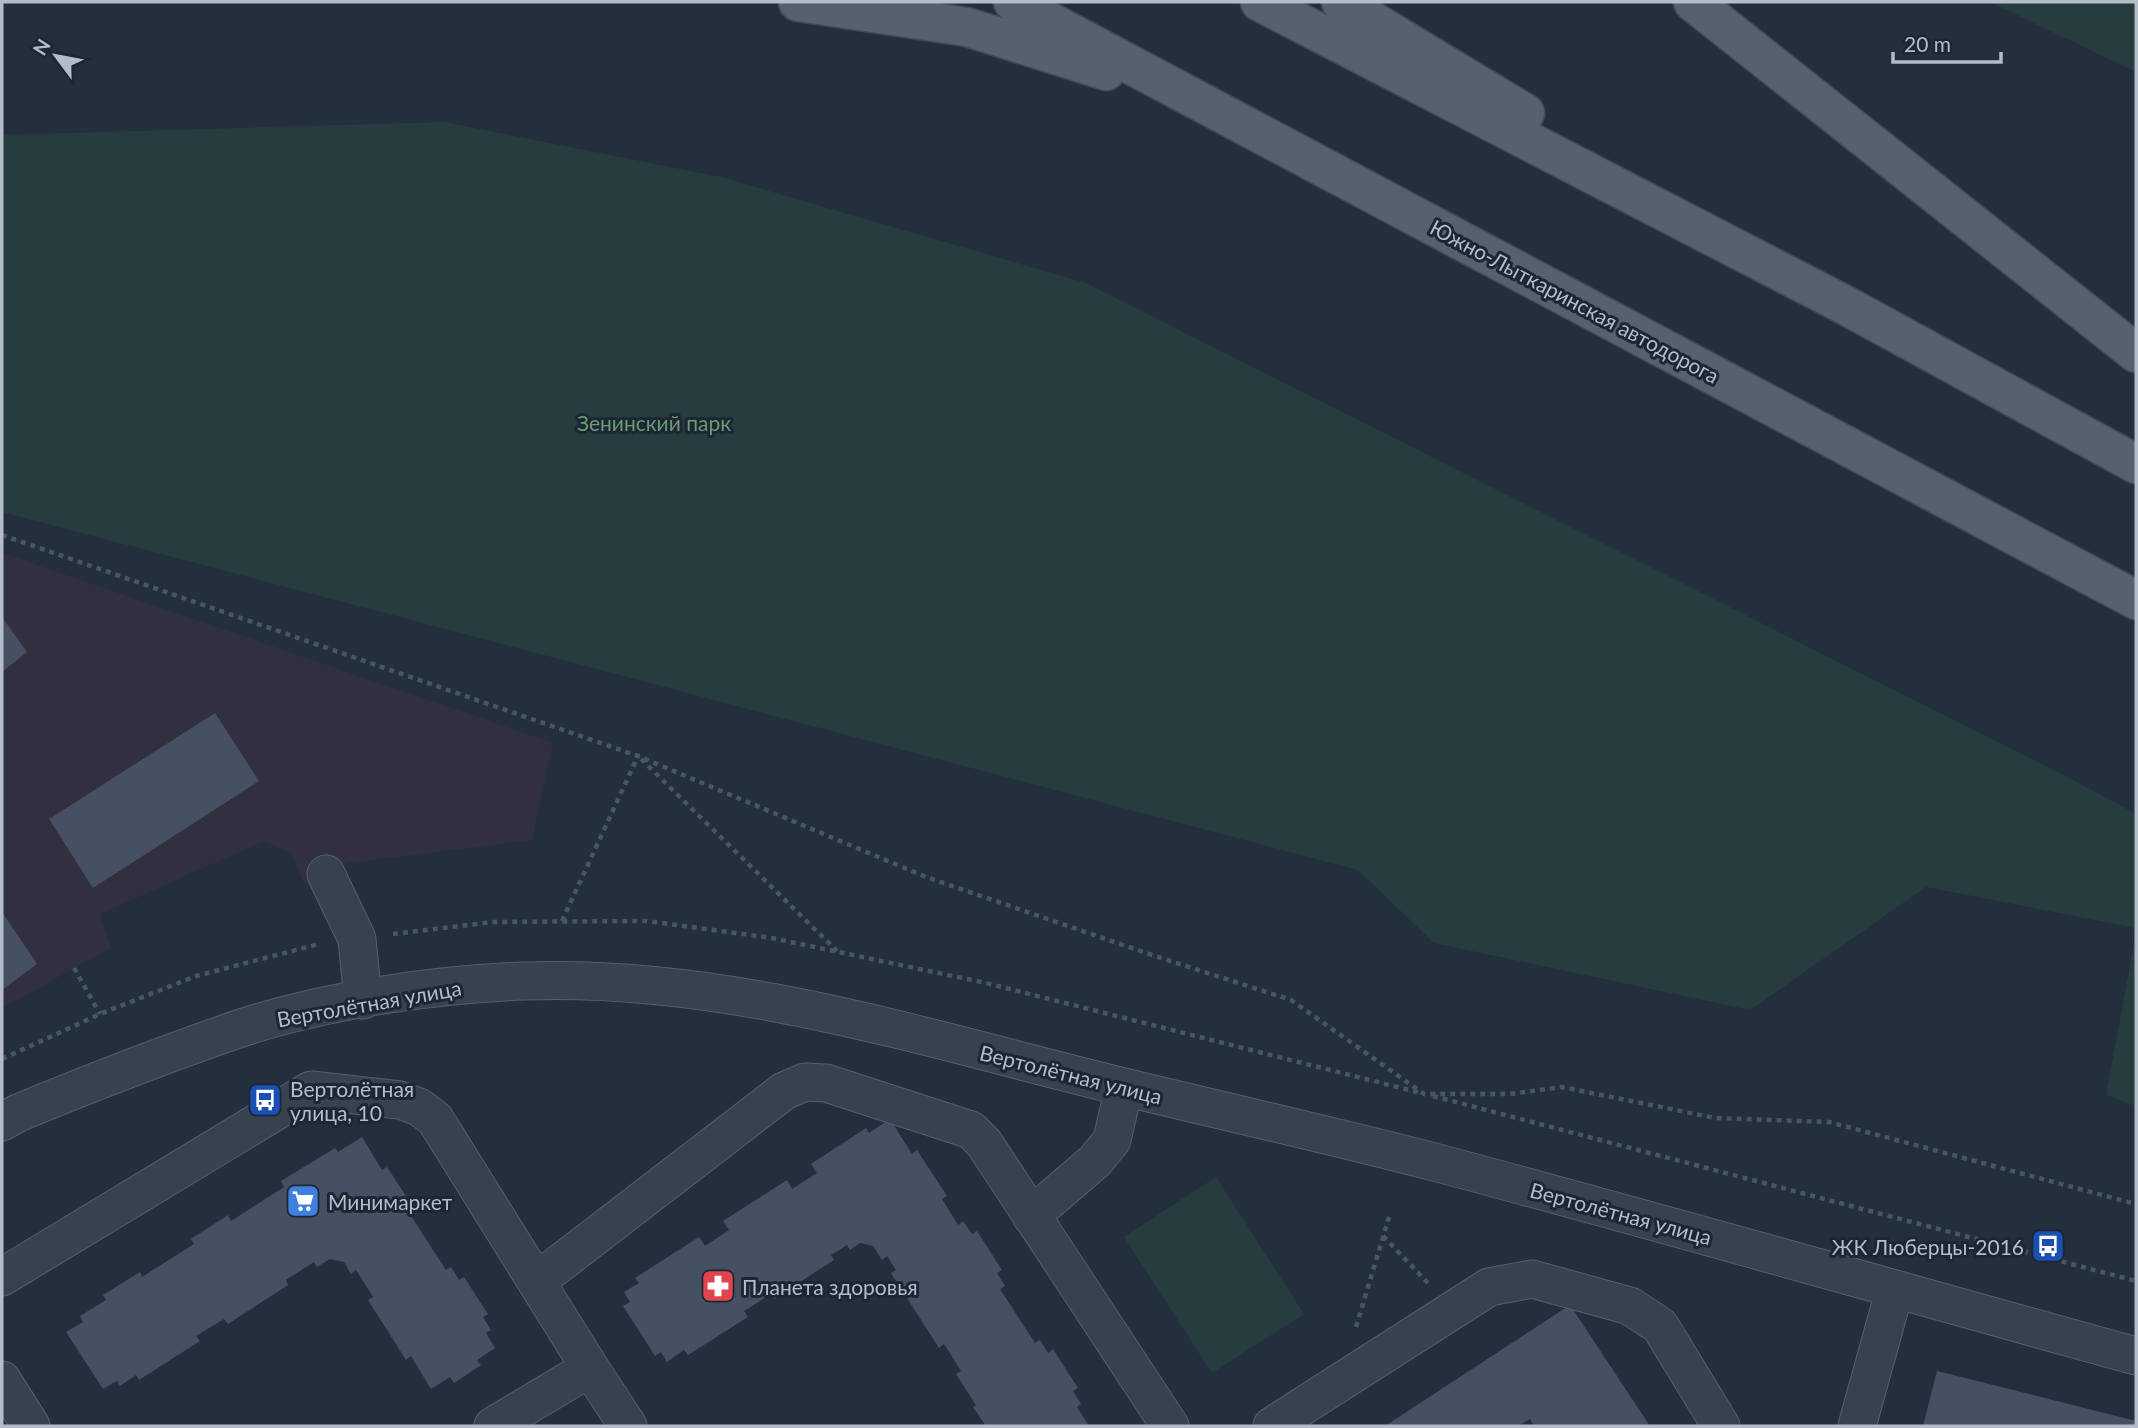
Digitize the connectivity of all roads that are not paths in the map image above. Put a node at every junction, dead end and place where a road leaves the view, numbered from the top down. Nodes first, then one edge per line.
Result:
1 (798, 2) edge
2 (1013, 2) edge
3 (1259, 2) edge
4 (1341, 2) edge
5 (1693, 2) edge
6 (1200, 99) junction
7 (1845, 305) junction
8 (2136, 353) edge
9 (2136, 464) edge
10 (2136, 600) edge
11 (326, 874) dead end
12 (363, 1000) junction
13 (1124, 1087) junction
14 (2, 1122) edge
15 (1031, 1216) junction
16 (2, 1277) edge
17 (537, 1281) junction
18 (1895, 1289) junction
19 (2136, 1356) edge
20 (590, 1368) junction
21 (2, 1380) edge
22 (31, 1426) edge
23 (493, 1426) edge
24 (628, 1426) edge
25 (1170, 1426) edge
26 (1272, 1426) edge
27 (1721, 1426) edge
28 (1857, 1426) edge

1 - 6 main road
2 - 6 main road, Южно-Лыткаринская автодорога
3 - 7 main road
4 - 7 main road
5 - 8 main road
6 - 10 main road, Южно-Лыткаринская автодорога
7 - 9 main road
11 - 12 street
12 - 13 street, Вертолётная улица
12 - 14 street, Вертолётная улица
13 - 15 street
13 - 18 street, Вертолётная улица
15 - 17 street
15 - 25 street
16 - 17 street
17 - 20 street
18 - 19 street, Вертолётная улица
18 - 28 street
20 - 23 street
20 - 24 street
21 - 22 street
26 - 27 street

